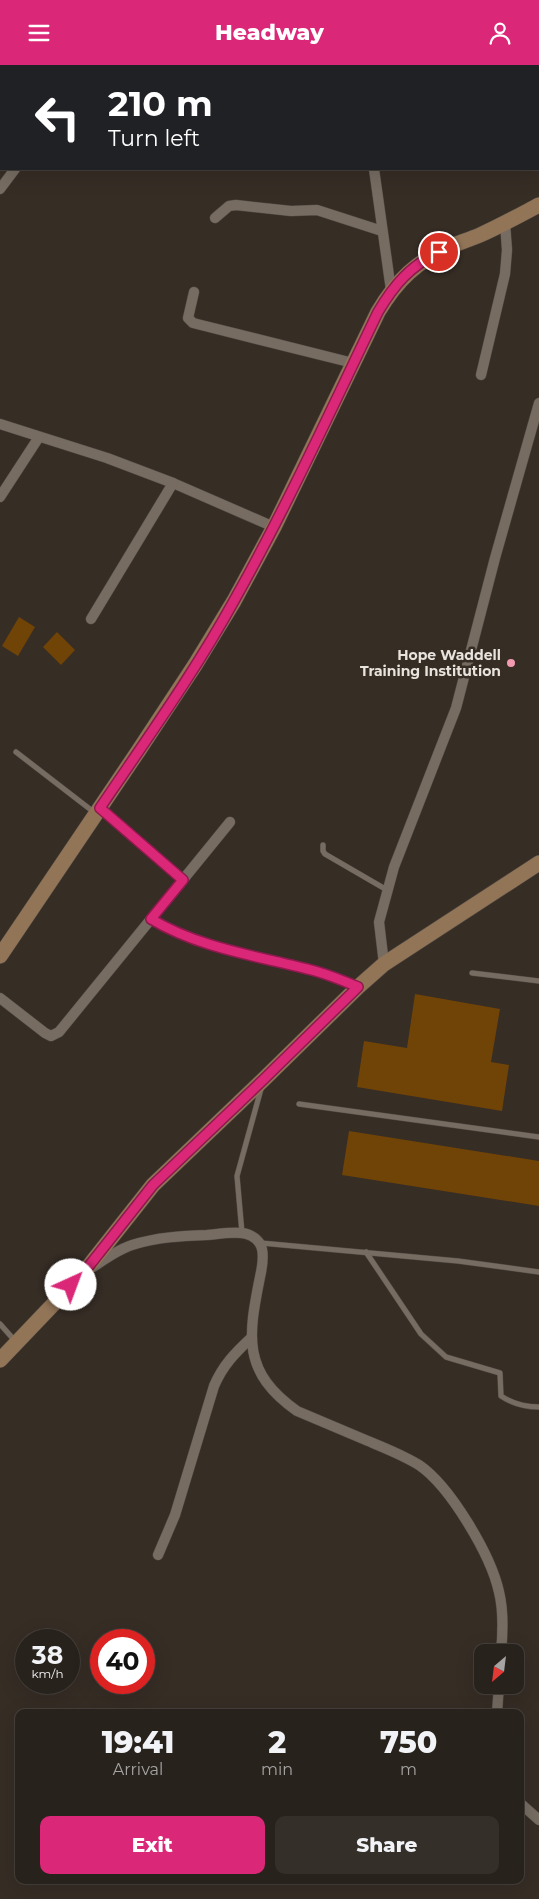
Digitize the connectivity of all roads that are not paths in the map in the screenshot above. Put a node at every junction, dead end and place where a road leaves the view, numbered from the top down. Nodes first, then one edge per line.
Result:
1 (14, 170) edge
2 (374, 170) edge
3 (0, 189) edge
4 (536, 209) edge
5 (215, 218) dead end
6 (505, 223) junction
7 (382, 231) junction
8 (390, 290) junction
9 (194, 292) dead end
10 (353, 363) junction
11 (482, 375) dead end
12 (539, 403) edge
13 (0, 424) edge
14 (39, 437) junction
15 (173, 483) junction
16 (0, 497) edge
17 (274, 527) junction
18 (91, 619) dead end
19 (16, 752) dead end
20 (98, 811) junction
21 (230, 822) dead end
22 (324, 845) dead end
23 (539, 863) edge
24 (183, 880) junction
25 (388, 890) junction
26 (151, 919) junction
27 (0, 956) edge
28 (384, 964) junction
29 (472, 973) dead end
30 (539, 981) edge
31 (358, 987) junction
32 (0, 998) edge
33 (263, 1080) junction
34 (299, 1104) dead end
35 (539, 1137) edge
36 (242, 1233) junction
37 (260, 1243) junction
38 (366, 1252) junction
39 (85, 1271) junction
40 (539, 1272) edge
41 (0, 1325) edge
42 (251, 1338) junction
43 (17, 1343) junction
44 (0, 1360) edge
45 (539, 1407) edge
46 (158, 1555) dead end
47 (501, 1644) edge
48 (498, 1694) edge
49 (497, 1709) edge
50 (524, 1807) edge
51 (539, 1820) edge

1 - 3 street
2 - 7 street
4 - 6 street
5 - 7 street
6 - 8 street
6 - 11 street
7 - 8 street
8 - 10 street
9 - 10 street
10 - 17 street
12 - 25 street
13 - 14 street
14 - 15 street
14 - 16 street
15 - 17 street
15 - 18 street
17 - 20 street
19 - 20 lane
20 - 24 street
20 - 27 street
21 - 24 street
22 - 25 lane
23 - 28 street
24 - 26 street
25 - 28 street
26 - 31 street
26 - 32 street
28 - 31 street
29 - 30 lane
31 - 33 street
33 - 36 lane
33 - 39 street
34 - 35 lane
36 - 37 street
36 - 39 street
37 - 38 lane
37 - 42 street
38 - 40 lane
38 - 45 lane
39 - 43 street
41 - 43 lane
42 - 46 street
42 - 47 street
43 - 44 street
48 - 49 street
50 - 51 street

